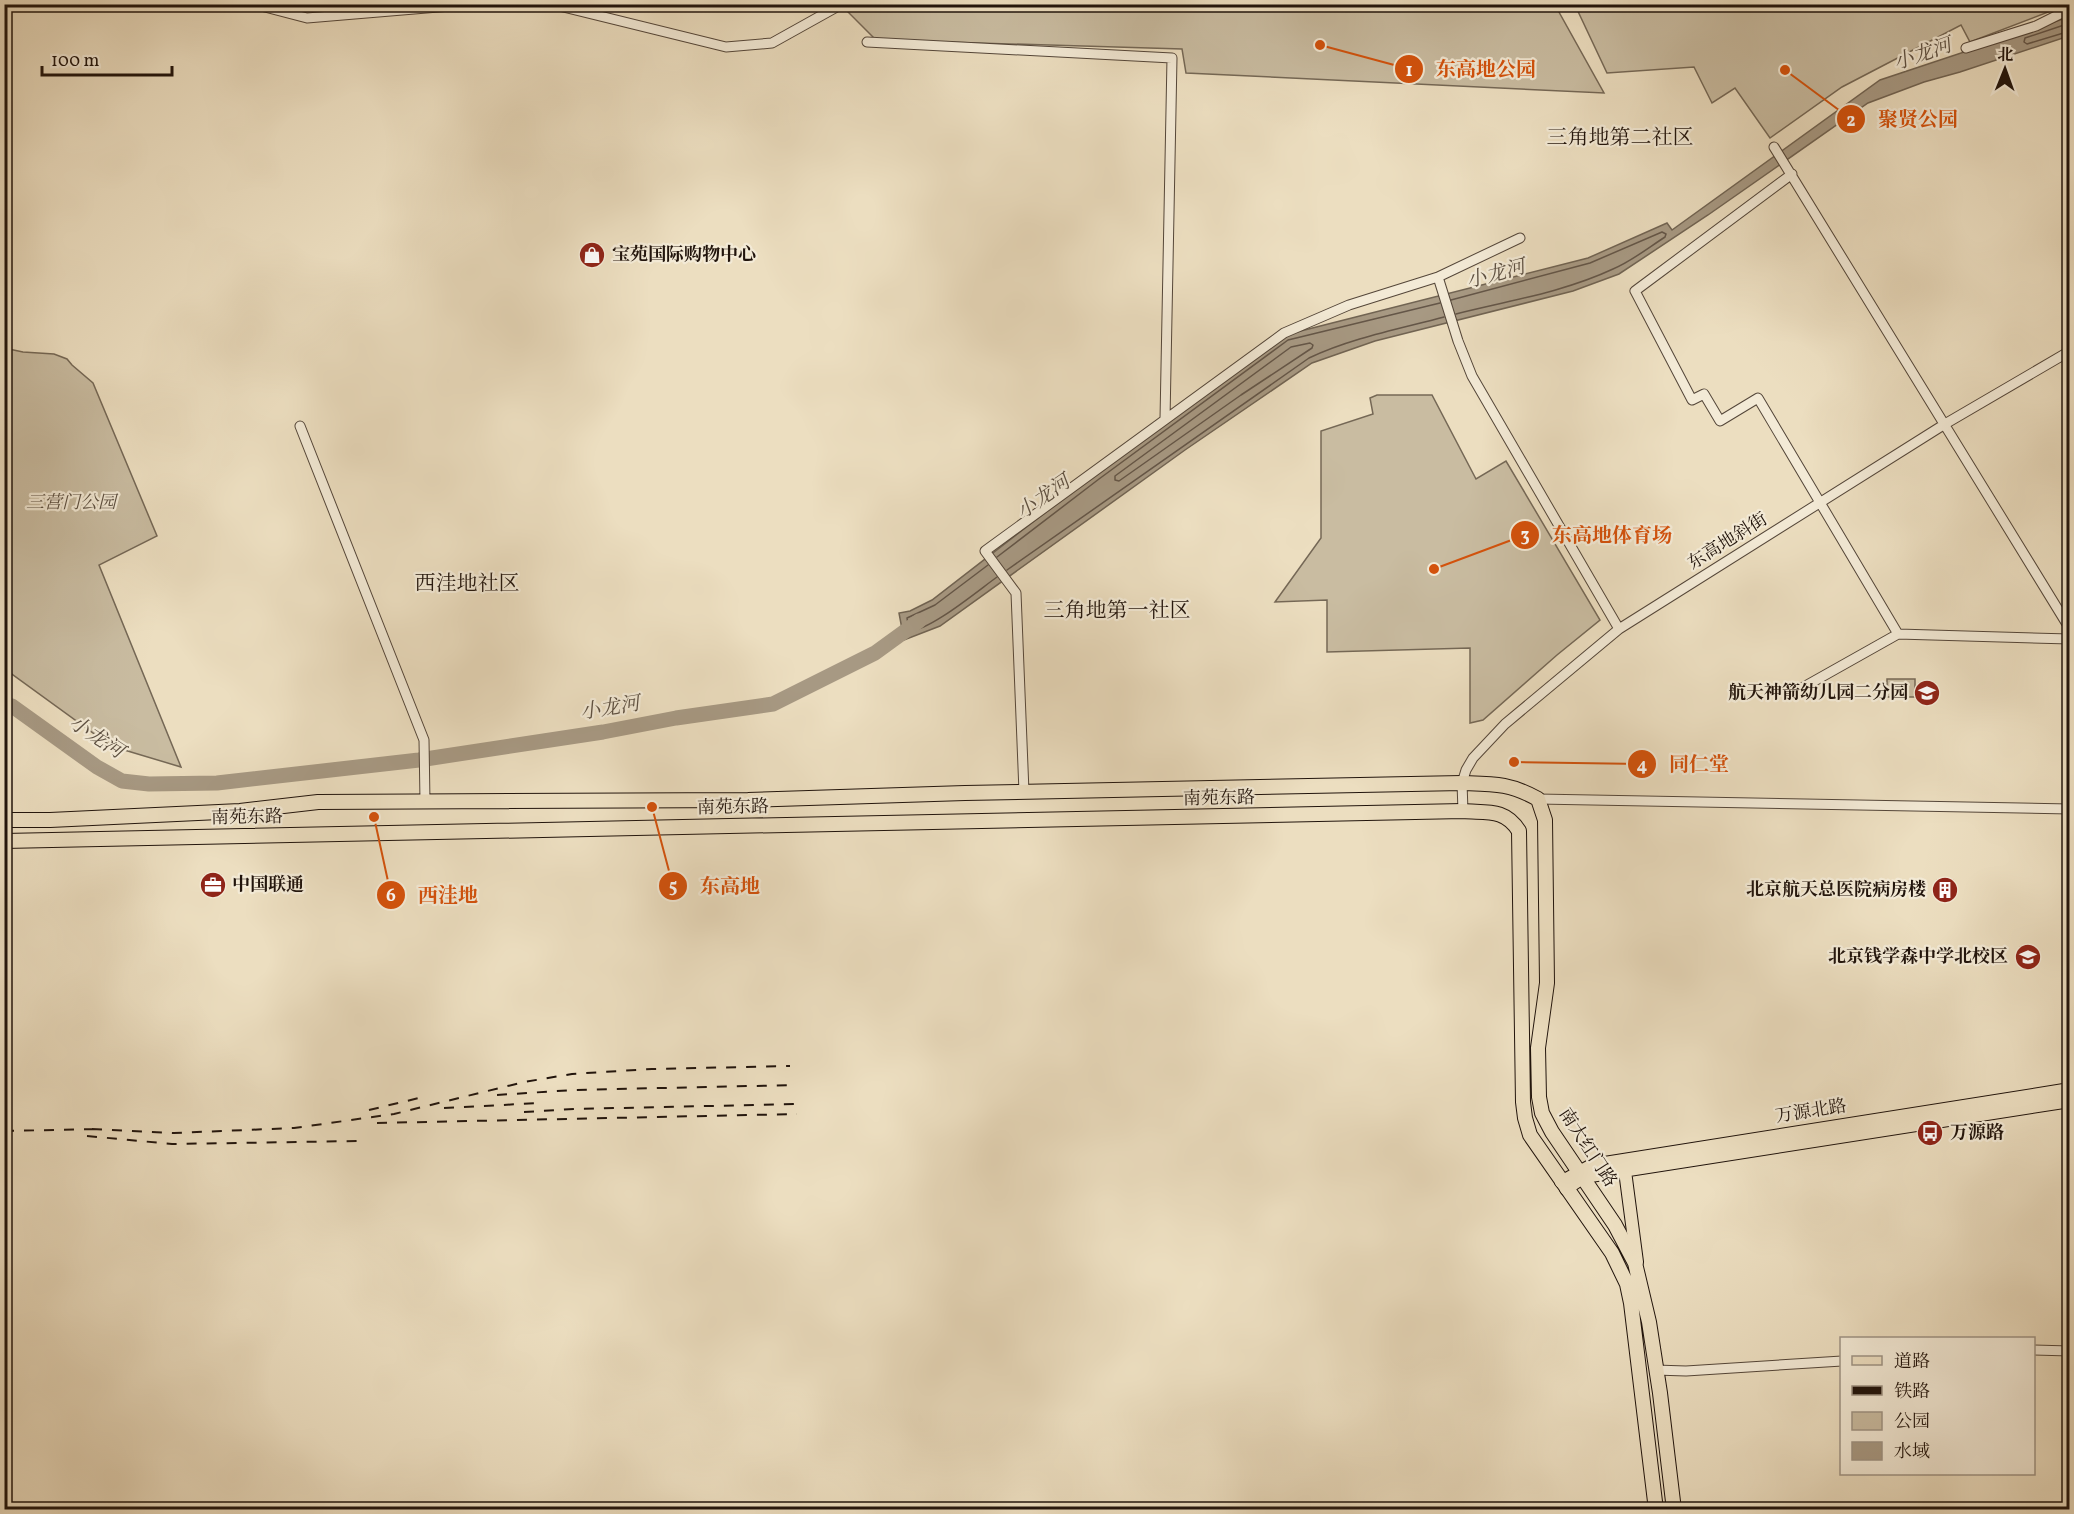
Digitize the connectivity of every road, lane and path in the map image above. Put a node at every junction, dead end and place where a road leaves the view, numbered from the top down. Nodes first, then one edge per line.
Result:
1 (254, 4) edge
2 (474, 4) edge
3 (551, 4) edge
4 (842, 4) edge
5 (357, 9) edge
6 (2070, 9) edge
7 (867, 42) dead end
8 (1966, 48) dead end
9 (1774, 147) dead end
10 (1790, 172) junction
11 (1520, 238) dead end
12 (1439, 281) junction
13 (2070, 351) edge
14 (1165, 419) junction
15 (1945, 424) junction
16 (300, 426) dead end
17 (1820, 504) junction
18 (1619, 629) junction
19 (2070, 629) edge
20 (1898, 634) junction
21 (2070, 639) edge
22 (1793, 693) dead end
23 (1462, 783) junction
24 (1024, 792) junction
25 (1538, 799) junction
26 (425, 801) junction
27 (2070, 809) edge
28 (1463, 812) junction
29 (4, 820) edge
30 (4, 841) edge
31 (2070, 1089) edge
32 (2070, 1101) edge
33 (1624, 1172) junction
34 (1581, 1174) junction
35 (1564, 1185) junction
36 (1641, 1286) junction
37 (2035, 1350) edge
38 (2070, 1351) edge
39 (1840, 1361) edge
40 (1655, 1370) junction
41 (1656, 1509) edge
42 (1674, 1509) edge

1 - 5 street
2 - 5 street
3 - 4 street
6 - 8 street
7 - 14 street
9 - 10 street
10 - 15 street
10 - 17 street
11 - 12 street
12 - 14 street
12 - 18 street
13 - 15 street, 东高地斜街
14 - 24 street
15 - 17 street, 东高地斜街
15 - 19 street
16 - 26 street
17 - 18 street, 东高地斜街
17 - 20 street
18 - 23 street, 东高地斜街
20 - 21 street
20 - 22 street
23 - 24 highway, 南苑东路
23 - 25 highway
23 - 28 street, 东高地斜街
24 - 26 highway, 南苑东路
25 - 27 street
25 - 34 highway, 南大红门路
26 - 29 highway, 南苑东路
28 - 30 highway, 南苑东路
28 - 35 highway
31 - 34 main road, 万源北路
32 - 33 main road, 万源北路
33 - 34 main road, 万源北路
33 - 36 main road
34 - 35 main road
34 - 36 highway, 南大红门路
35 - 41 highway
36 - 40 highway, 南大红门路
37 - 38 street
39 - 40 street
40 - 42 highway, 南大红门路

